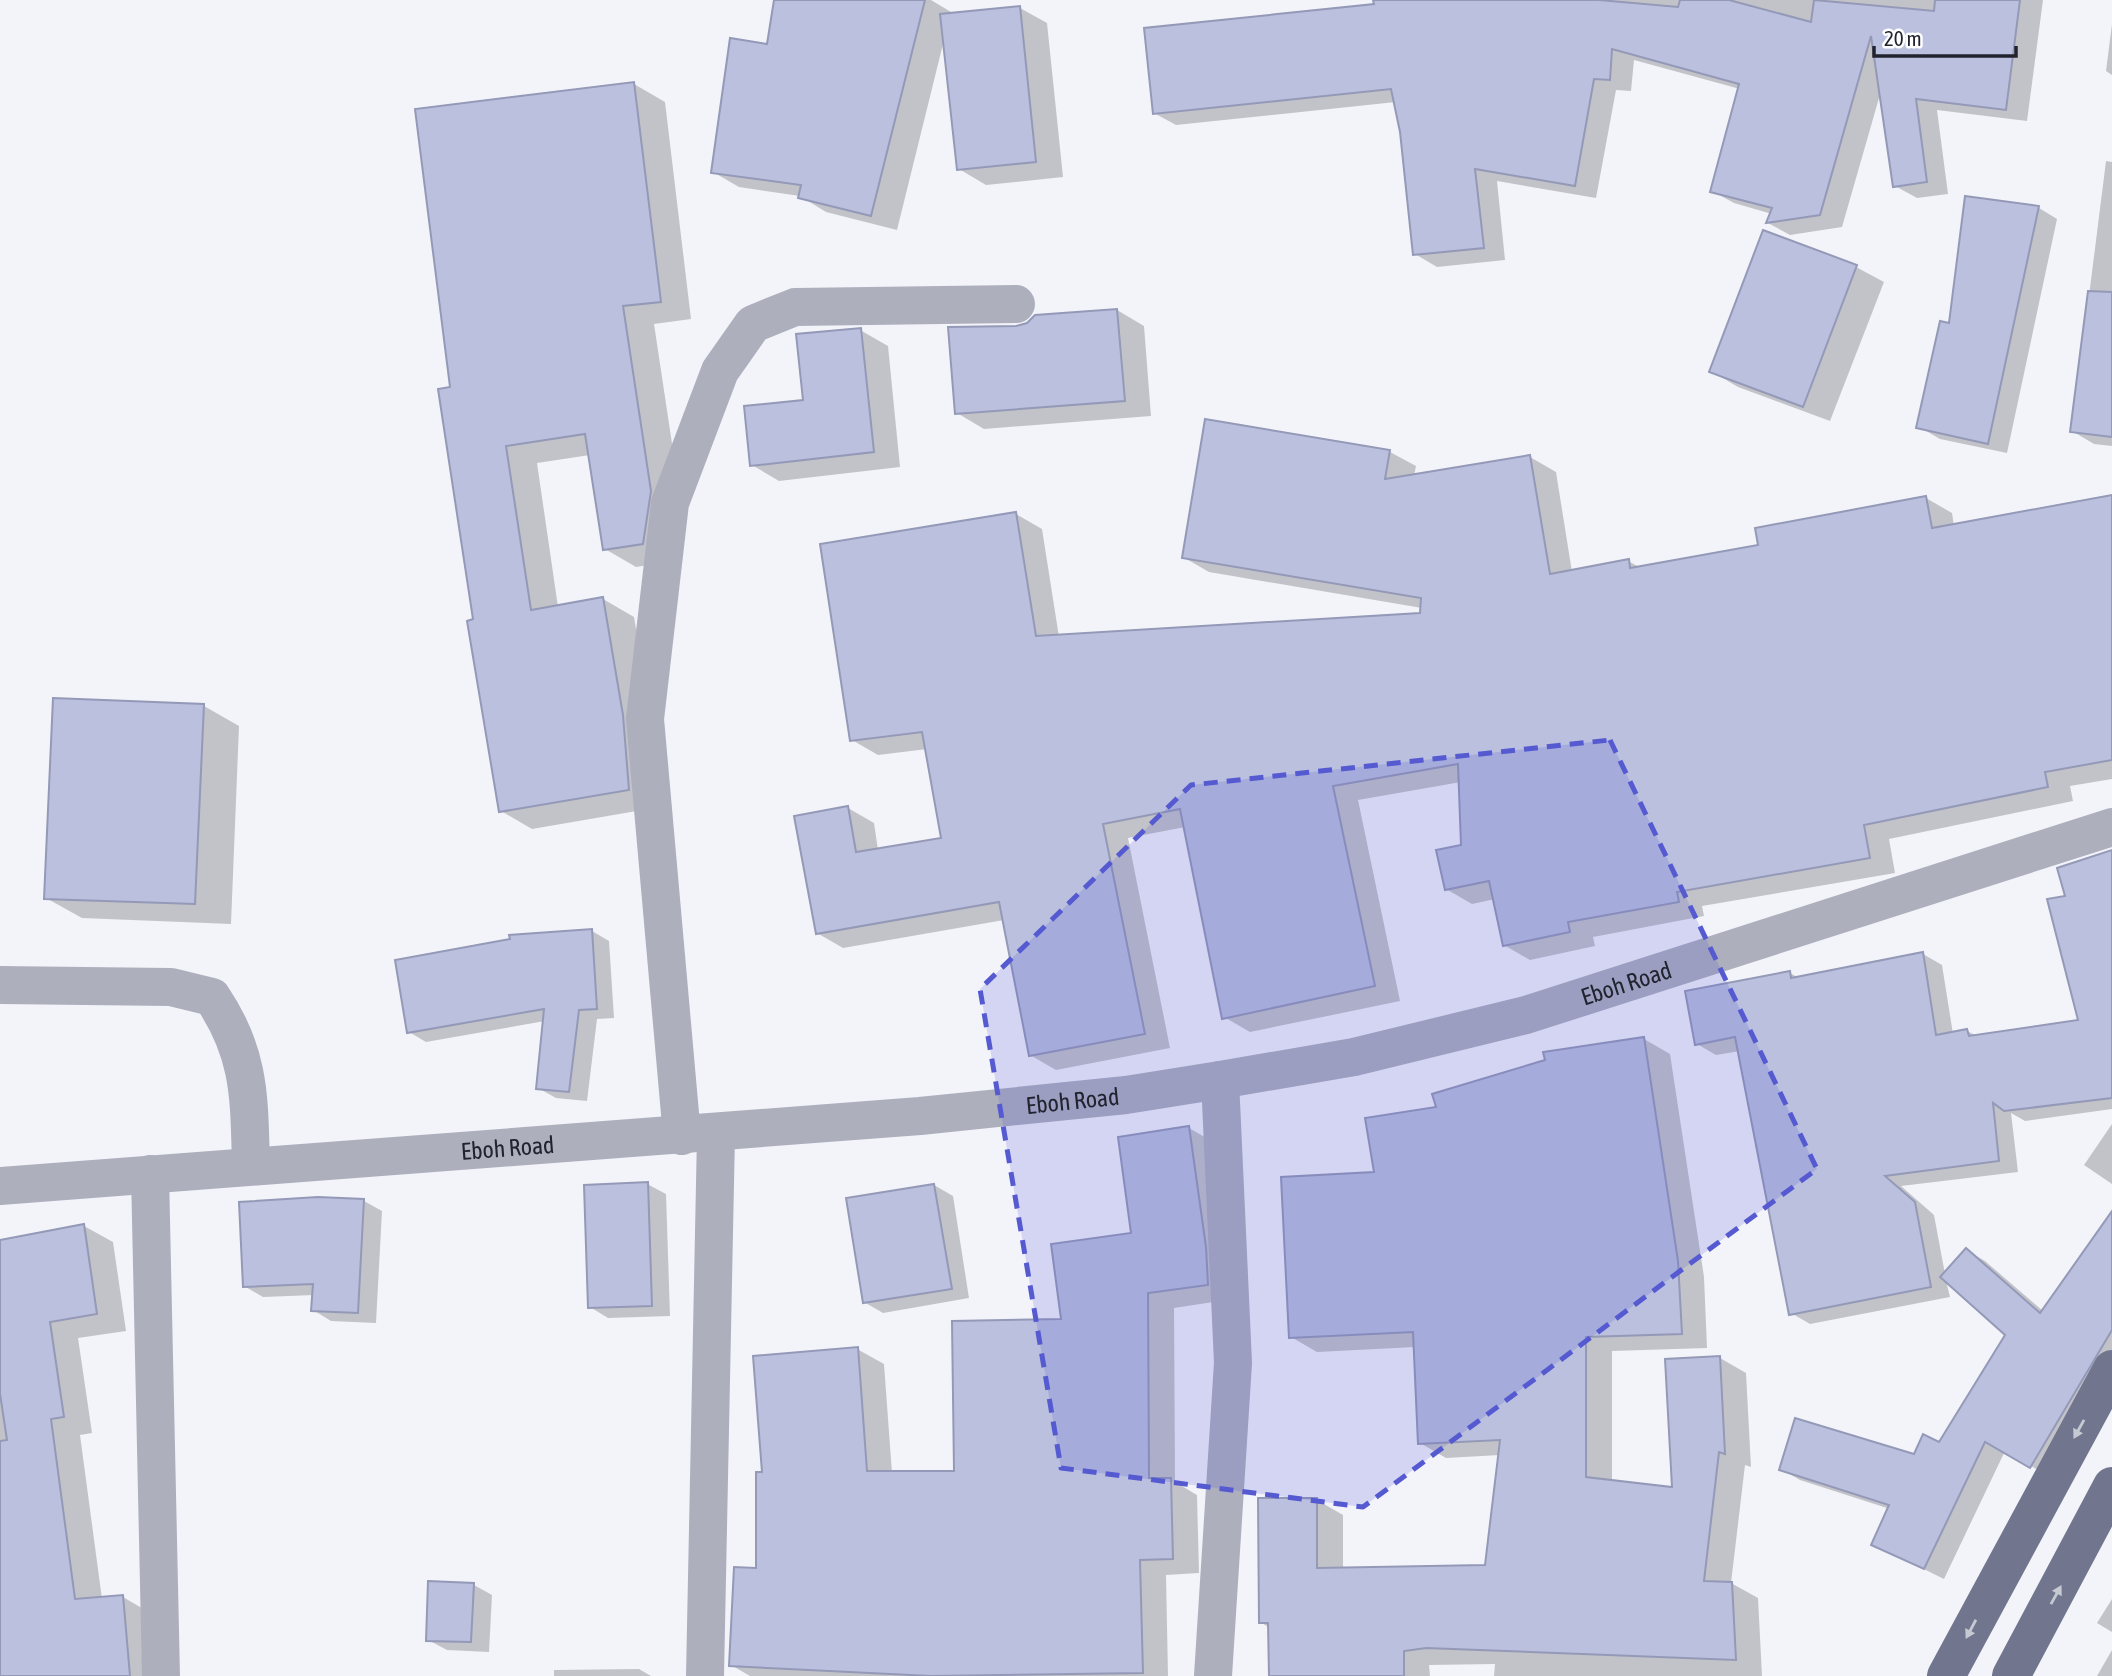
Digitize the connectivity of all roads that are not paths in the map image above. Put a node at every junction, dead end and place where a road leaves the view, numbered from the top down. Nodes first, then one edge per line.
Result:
1 (1016, 304) dead end
2 (2112, 827) edge
3 (0, 985) edge
4 (1220, 1080) junction
5 (699, 1135) junction
6 (251, 1166) junction
7 (150, 1174) junction
8 (0, 1186) edge
9 (2112, 1369) edge
10 (2112, 1486) edge
11 (161, 1676) edge
12 (705, 1676) edge
13 (1213, 1676) edge
14 (1946, 1676) edge
15 (2011, 1676) edge

1 - 5 street
2 - 4 street, Eboh Road
3 - 6 street
4 - 5 street, Eboh Road
4 - 13 street
5 - 6 street, Eboh Road
5 - 12 street
6 - 7 street, Eboh Road
7 - 8 street, Eboh Road
7 - 11 street
9 -> 14 main road
15 -> 10 main road

